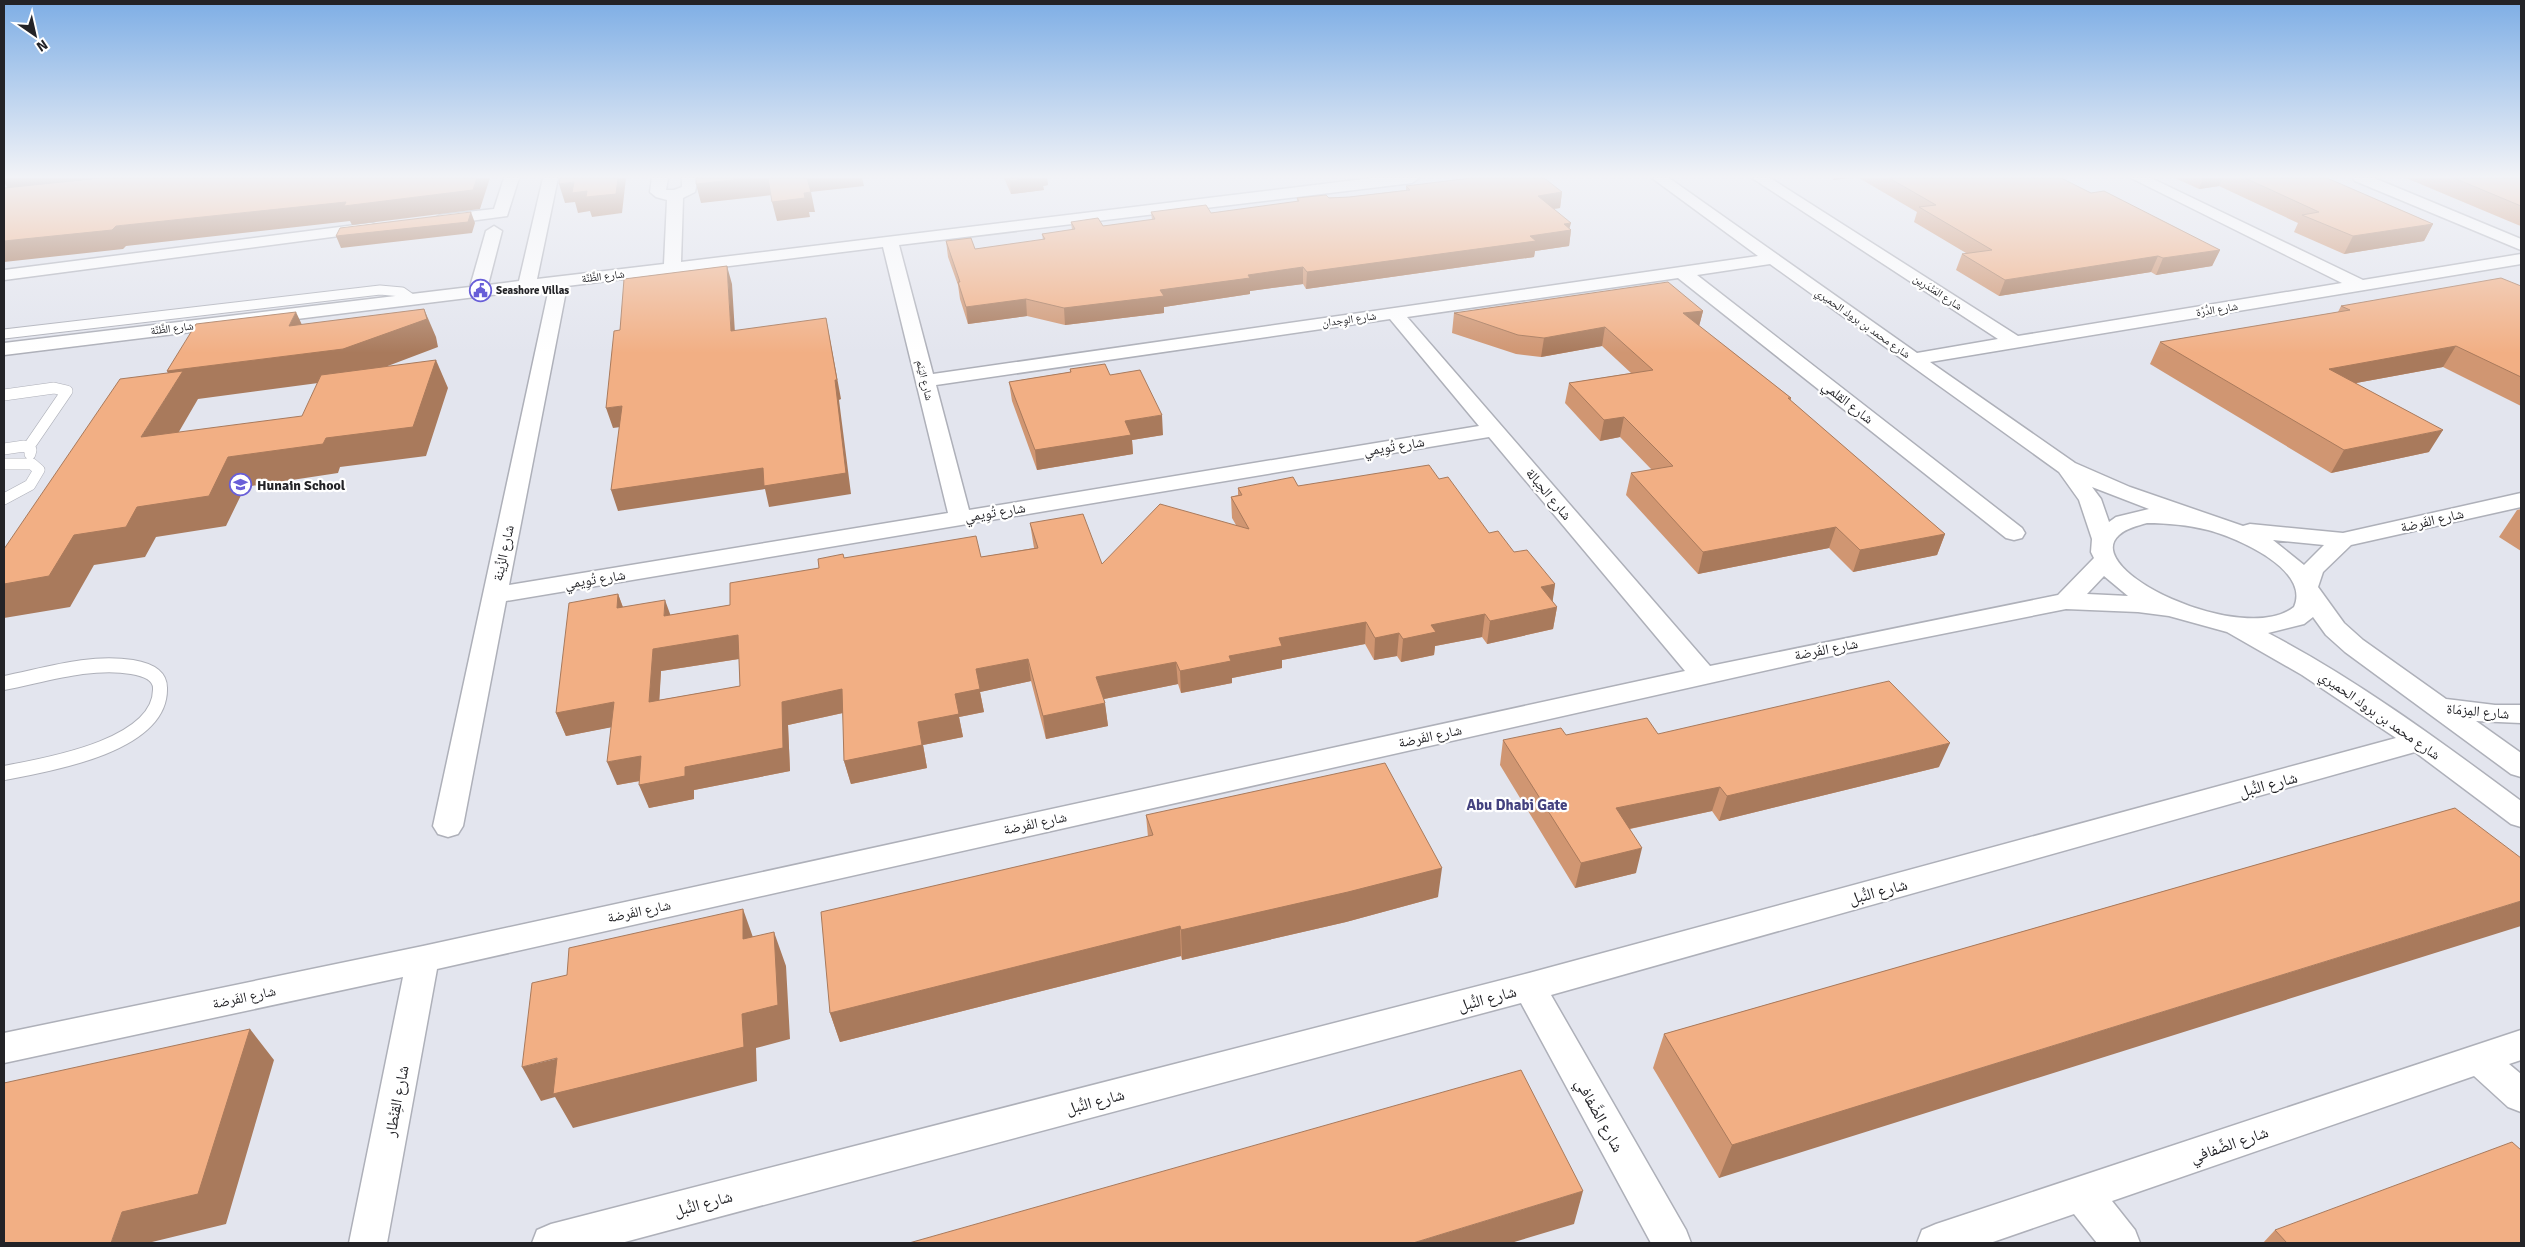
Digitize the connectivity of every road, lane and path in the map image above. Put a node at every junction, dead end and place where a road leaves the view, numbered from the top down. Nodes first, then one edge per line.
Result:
1 (310, 236) edge
2 (493, 236) edge
3 (538, 236) edge
4 (673, 236) edge
5 (931, 236) edge
6 (1740, 236) edge
7 (1850, 236) edge
8 (2259, 236) edge
9 (2500, 236) edge
10 (890, 241) junction
11 (2521, 245) edge
12 (1772, 259) junction
13 (2521, 259) edge
14 (672, 268) junction
15 (1682, 272) junction
16 (4, 274) edge
17 (559, 281) junction
18 (527, 285) junction
19 (2360, 285) junction
20 (478, 291) junction
21 (412, 299) junction
22 (1394, 313) junction
23 (4, 334) edge
24 (2015, 342) junction
25 (4, 349) edge
26 (1913, 359) junction
27 (925, 380) junction
28 (4, 395) edge
29 (1494, 430) junction
30 (4, 448) edge
31 (28, 448) junction
32 (24, 462) junction
33 (4, 464) edge
34 (2067, 468) junction
35 (4, 499) edge
36 (2521, 500) edge
37 (960, 518) junction
38 (2217, 525) junction
39 (2014, 533) dead end
40 (2343, 540) junction
41 (2104, 548) junction
42 (2309, 591) junction
43 (495, 595) junction
44 (2066, 601) junction
45 (2172, 609) junction
46 (2231, 625) junction
47 (1704, 675) junction
48 (4, 683) edge
49 (2436, 707) junction
50 (2521, 714) edge
51 (2420, 741) junction
52 (2521, 767) edge
53 (4, 773) edge
54 (2521, 816) edge
55 (448, 826) dead end
56 (423, 959) junction
57 (1529, 987) junction
58 (2521, 1045) edge
59 (4, 1048) edge
60 (2479, 1059) junction
61 (2521, 1096) edge
62 (2082, 1194) junction
63 (368, 1243) edge
64 (551, 1243) edge
65 (1672, 1243) edge
66 (1936, 1243) edge
67 (2121, 1243) edge

1 - 16 street
2 - 20 street
3 - 18 street
4 - 14 street
5 - 10 street, شارع الظَّنَّة
6 - 12 street, شارع محمد بن بروك الحميري
7 - 24 street, شارع المَنْدَرِين
8 - 19 street
9 - 11 street
10 - 14 street, شارع الظَّنَّة
10 - 27 street, شارع اليَنَم
12 - 15 street, شارع الوِجدان
12 - 26 street, شارع محمد بن بروك الحميري
13 - 19 street, شارع الدُّرَّة
14 - 17 street, شارع الظَّنَّة
15 - 22 street, شارع الوِجدان
15 - 39 street, شارع القلمي
17 - 18 street, شارع الظَّنَّة
17 - 43 street, شارع الزِّينة
18 - 20 street, شارع الظَّنَّة
19 - 24 street, شارع الدُّرَّة
20 - 21 street, شارع الظَّنَّة
21 - 23 lane
21 - 25 street, شارع الظَّنَّة
22 - 27 street, شارع الوِجدان
22 - 29 street, شارع الحِبالة
24 - 26 street, شارع الدُّرَّة
26 - 34 street, شارع محمد بن بروك الحميري
27 - 37 street, شارع اليَنَم
28 - 31 lane
29 - 37 street, شارع تُوِيمي
29 - 47 street, شارع الحِبالة
30 - 31 lane
31 - 32 lane
32 - 33 lane
32 - 35 lane
34 - 38 street, شارع محمد بن بروك الحميري
34 - 41 street, شارع محمد بن بروك الحميري
36 - 40 street, شارع الفَرضة
37 - 43 street, شارع تُوِيمي
38 - 40 street, شارع الفَرضة
38 - 41 street
38 - 42 street
40 - 42 street
41 - 44 street
41 - 45 street, شارع محمد بن بروك الحميري
42 - 46 street
42 - 49 street
43 - 55 street, شارع الزِّينة
44 - 45 street, شارع الفَرضة
44 - 47 street, شارع الفَرضة
45 - 46 street
46 - 51 street, شارع محمد بن بروك الحميري
47 - 56 street, شارع الفَرضة
48 - 53 lane
49 - 50 street, شارع المِزمَاة
49 - 52 street
51 - 54 street, شارع محمد بن بروك الحميري
51 - 57 street, شارع النُّبل
56 - 59 street, شارع الفَرضة
56 - 63 street, شارع القِنْطار
57 - 64 street, شارع النُّبل
57 - 65 street, شارع الضَّفافي
58 - 60 street, شارع الضَّفافي
60 - 61 street
60 - 62 street, شارع الضَّفافي
62 - 66 street, شارع الضَّفافي
62 - 67 street

